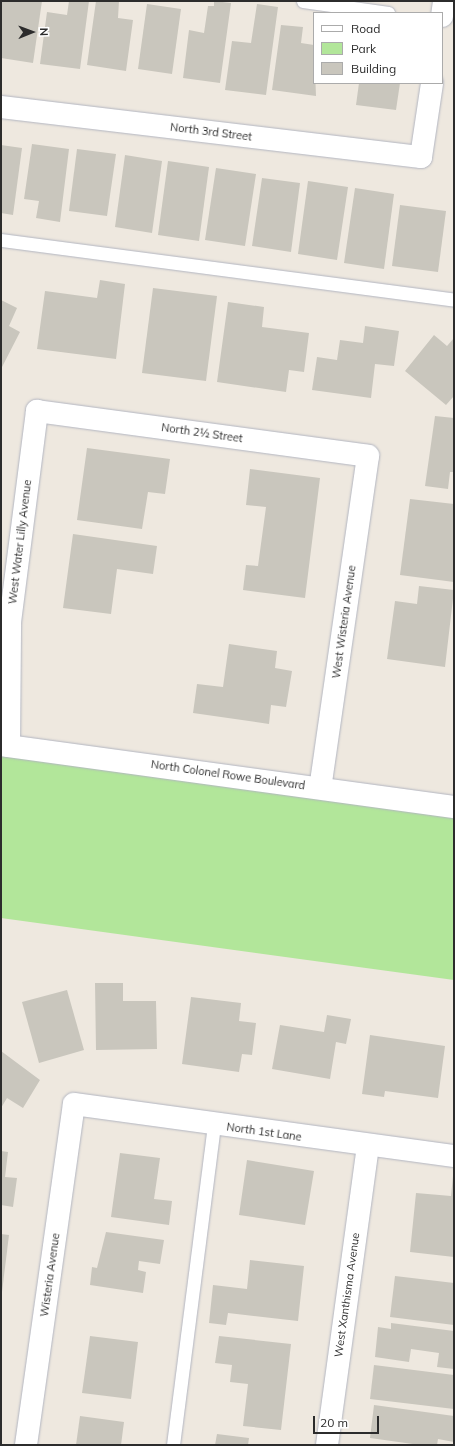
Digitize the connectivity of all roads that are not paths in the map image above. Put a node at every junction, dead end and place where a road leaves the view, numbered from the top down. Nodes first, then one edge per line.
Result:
1 (302, 1) edge
2 (444, 1) edge
3 (381, 12) edge
4 (443, 12) edge
5 (432, 84) edge
6 (1, 107) edge
7 (1, 240) edge
8 (454, 300) edge
9 (37, 411) joint
10 (368, 456) joint
11 (5, 745) edge
12 (320, 788) junction
13 (454, 807) edge
14 (74, 1104) joint
15 (214, 1125) junction
16 (368, 1146) junction
17 (454, 1156) edge
18 (26, 1445) edge
19 (173, 1445) edge
20 (326, 1445) edge

1 - 3 lane
2 - 4 street
5 - 6 street, North 3rd Street
7 - 8 lane
9 - 10 street, North 2½ Street
9 - 11 street, West Water Lilly Avenue
10 - 12 street, West Wisteria Avenue
11 - 12 street, North Colonel Rowe Boulevard
12 - 13 street, North Colonel Rowe Boulevard
14 - 15 street, North 1st Lane
14 - 18 street, Wisteria Avenue
15 - 16 street, North 1st Lane
15 - 19 lane
16 - 17 street, North 1st Lane
16 - 20 street, West Xanthisma Avenue

